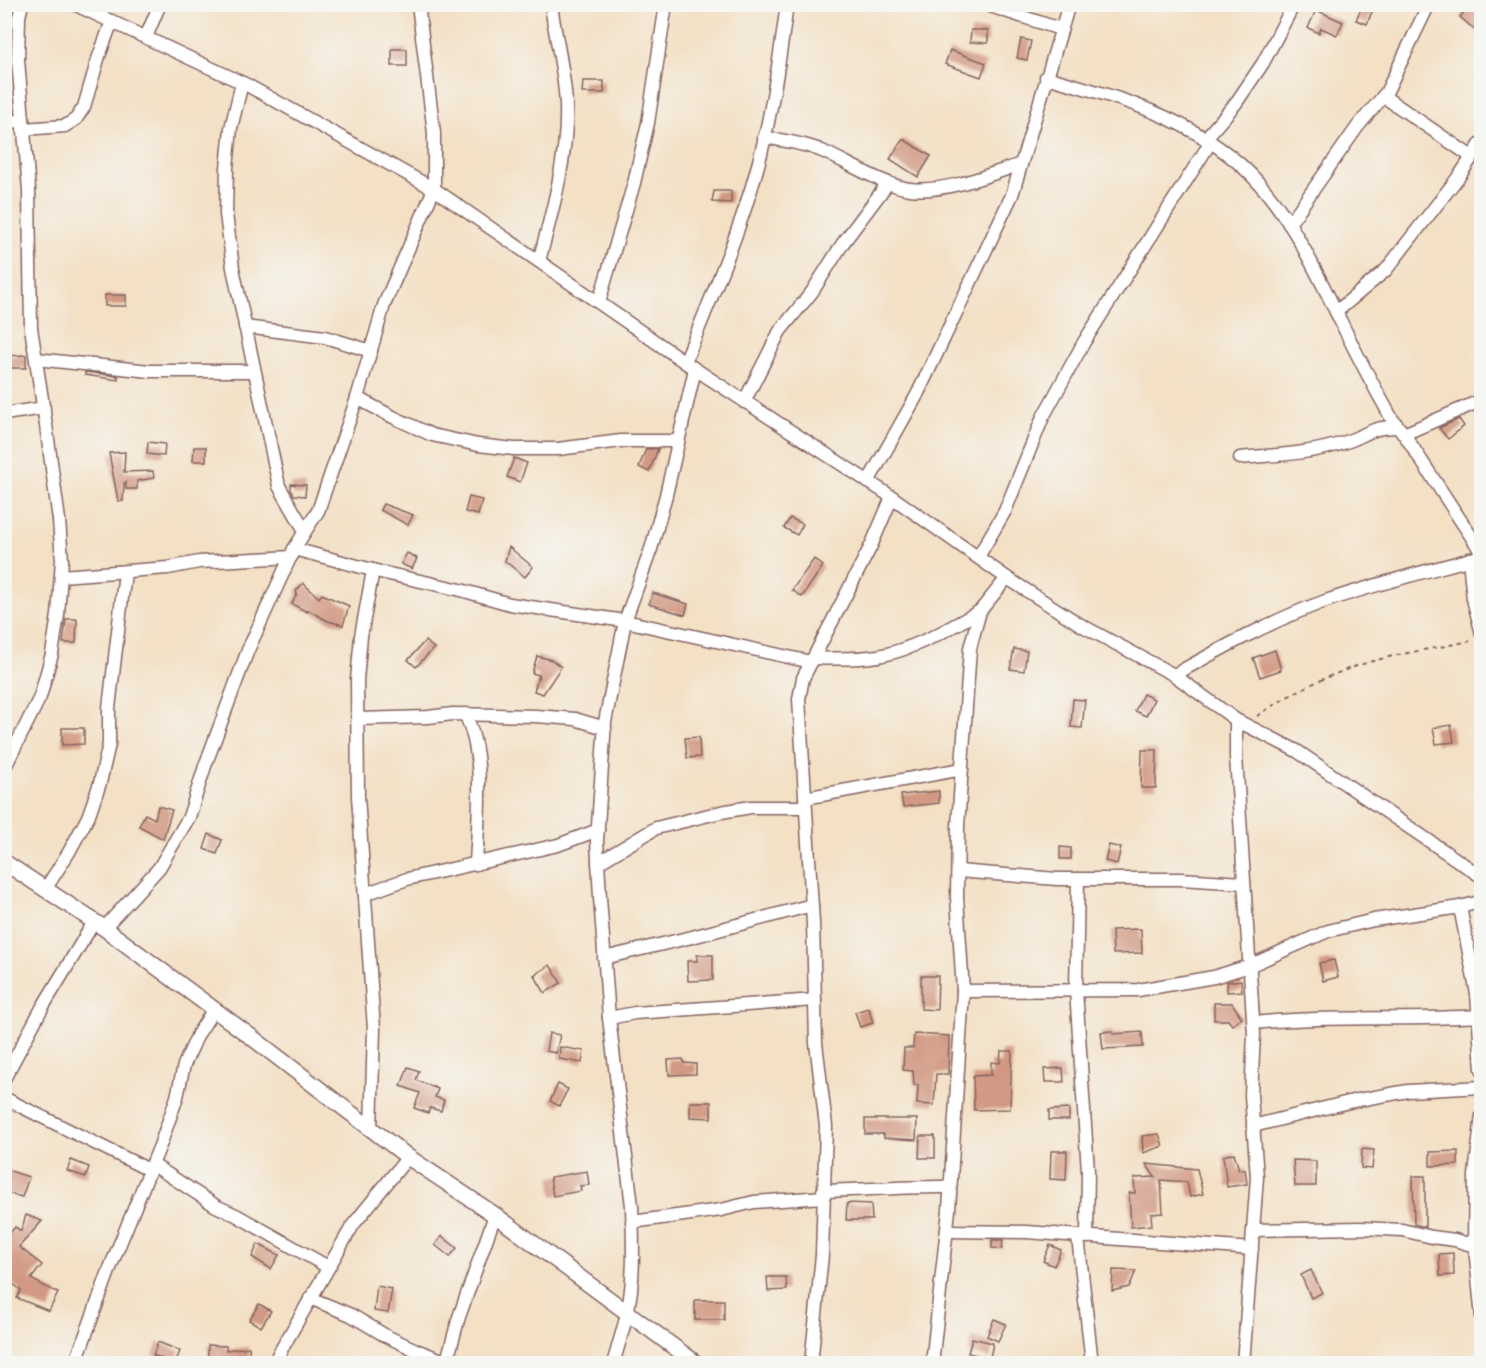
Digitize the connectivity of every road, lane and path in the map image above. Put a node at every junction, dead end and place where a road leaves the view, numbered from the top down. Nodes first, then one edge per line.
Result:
1 (22, 4) edge
2 (74, 4) edge
3 (160, 4) edge
4 (418, 4) edge
5 (551, 4) edge
6 (666, 4) edge
7 (787, 4) edge
8 (984, 4) edge
9 (1069, 4) edge
10 (1294, 4) edge
11 (1429, 4) edge
12 (112, 21) junction
13 (1060, 29) junction
14 (146, 37) junction
15 (1046, 77) junction
16 (242, 83) junction
17 (1383, 96) junction
18 (4, 120) edge
19 (23, 126) junction
20 (764, 137) junction
21 (1208, 141) junction
22 (1482, 142) edge
23 (1472, 157) junction
24 (1021, 164) junction
25 (888, 183) junction
26 (434, 189) junction
27 (1289, 224) junction
28 (539, 261) junction
29 (599, 302) junction
30 (1336, 312) junction
31 (245, 327) junction
32 (371, 351) junction
33 (36, 359) junction
34 (690, 365) junction
35 (254, 371) junction
36 (357, 398) junction
37 (1482, 400) edge
38 (744, 402) junction
39 (44, 408) junction
40 (4, 414) edge
41 (1401, 430) junction
42 (678, 441) junction
43 (1239, 458) dead end
44 (868, 482) junction
45 (892, 497) junction
46 (305, 531) junction
47 (293, 553) junction
48 (1477, 556) edge
49 (978, 557) junction
50 (373, 570) junction
51 (125, 572) junction
52 (61, 576) junction
53 (1007, 578) junction
54 (980, 611) junction
55 (624, 621) junction
56 (1479, 637) edge
57 (813, 660) junction
58 (1174, 675) junction
59 (465, 714) junction
60 (358, 719) junction
61 (1240, 722) junction
62 (605, 728) junction
63 (4, 769) edge
64 (962, 769) junction
65 (805, 802) junction
66 (598, 830) junction
67 (4, 862) edge
68 (598, 863) junction
69 (476, 864) junction
70 (958, 871) junction
71 (1482, 877) edge
72 (1078, 879) junction
73 (1244, 883) junction
74 (45, 888) junction
75 (365, 894) junction
76 (1482, 899) edge
77 (812, 905) junction
78 (1460, 908) junction
79 (99, 925) junction
80 (604, 958) junction
81 (1249, 966) junction
82 (1076, 990) junction
83 (963, 991) junction
84 (815, 1000) junction
85 (214, 1009) junction
86 (1479, 1016) junction
87 (609, 1018) junction
88 (1254, 1023) junction
89 (1482, 1069) edge
90 (4, 1079) edge
91 (1482, 1087) edge
92 (4, 1098) edge
93 (1482, 1115) edge
94 (1253, 1126) junction
95 (371, 1129) junction
96 (1480, 1134) edge
97 (408, 1157) junction
98 (151, 1167) junction
99 (950, 1187) junction
100 (823, 1194) junction
101 (495, 1215) junction
102 (632, 1222) junction
103 (1254, 1230) junction
104 (947, 1231) junction
105 (1083, 1237) junction
106 (1477, 1241) edge
107 (1252, 1249) junction
108 (328, 1267) junction
109 (310, 1298) junction
110 (627, 1313) junction
111 (1482, 1318) edge
112 (447, 1363) edge
113 (75, 1364) edge
114 (273, 1364) edge
115 (613, 1364) edge
116 (697, 1364) edge
117 (811, 1364) edge
118 (932, 1364) edge
119 (1092, 1364) edge
120 (1243, 1364) edge

1 - 19 street
2 - 12 street
3 - 14 street
4 - 26 street
5 - 28 street
6 - 29 street
7 - 20 street
8 - 13 street
9 - 13 street
10 - 21 street
11 - 17 street
12 - 14 street
12 - 19 street
13 - 15 street
14 - 16 street
15 - 21 street
15 - 24 street
16 - 26 street
16 - 31 street
17 - 23 street
17 - 27 street
18 - 19 street
19 - 33 street
20 - 25 street
20 - 34 street
21 - 27 street
21 - 49 street
22 - 23 street
23 - 30 street
24 - 25 street
24 - 44 street
25 - 38 street
26 - 28 street
26 - 32 street
27 - 30 street
28 - 29 street
29 - 34 street
30 - 41 street
31 - 32 street
31 - 35 street
32 - 36 street
33 - 35 street
33 - 39 street
34 - 38 street
34 - 42 street
35 - 46 street
36 - 42 street
36 - 46 street
37 - 41 street
38 - 44 street
39 - 40 street
39 - 52 street
41 - 43 street
41 - 48 street
42 - 55 street
44 - 45 street
45 - 49 street
45 - 57 street
46 - 47 street
47 - 50 street
47 - 51 street
47 - 79 street
48 - 56 street
48 - 58 street
49 - 53 street
50 - 55 street
50 - 60 street
51 - 52 street
51 - 74 street
52 - 63 street
53 - 54 street
53 - 58 street
54 - 57 street
54 - 64 street
55 - 57 street
55 - 62 street
56 - 61 path
57 - 65 street
58 - 61 street
59 - 60 street
59 - 62 street
59 - 69 street
60 - 75 street
61 - 71 street
61 - 73 street
62 - 66 street
64 - 65 street
64 - 70 street
65 - 68 street
65 - 77 street
66 - 68 street
66 - 69 street
67 - 74 street
68 - 80 street
69 - 75 street
70 - 72 street
70 - 83 street
72 - 73 street
72 - 82 street
73 - 81 street
74 - 79 street
75 - 95 street
76 - 78 street
77 - 80 street
77 - 84 street
78 - 81 street
78 - 86 street
79 - 85 street
79 - 90 street
80 - 87 street
81 - 82 street
81 - 88 street
82 - 83 street
82 - 105 street
83 - 99 street
84 - 87 street
84 - 100 street
85 - 95 street
85 - 98 street
86 - 88 street
86 - 89 street
87 - 102 street
88 - 94 street
91 - 94 street
92 - 98 street
93 - 96 street
94 - 103 street
95 - 97 street
96 - 106 street
97 - 101 street
97 - 108 street
98 - 108 street
98 - 113 street
99 - 100 street
99 - 104 street
100 - 102 street
100 - 117 street
101 - 110 street
101 - 112 street
102 - 110 street
103 - 106 street
103 - 107 street
104 - 105 street
104 - 118 street
105 - 107 street
105 - 119 street
106 - 111 street
107 - 120 street
108 - 109 street
109 - 112 street
109 - 114 street
110 - 115 street
110 - 116 street

